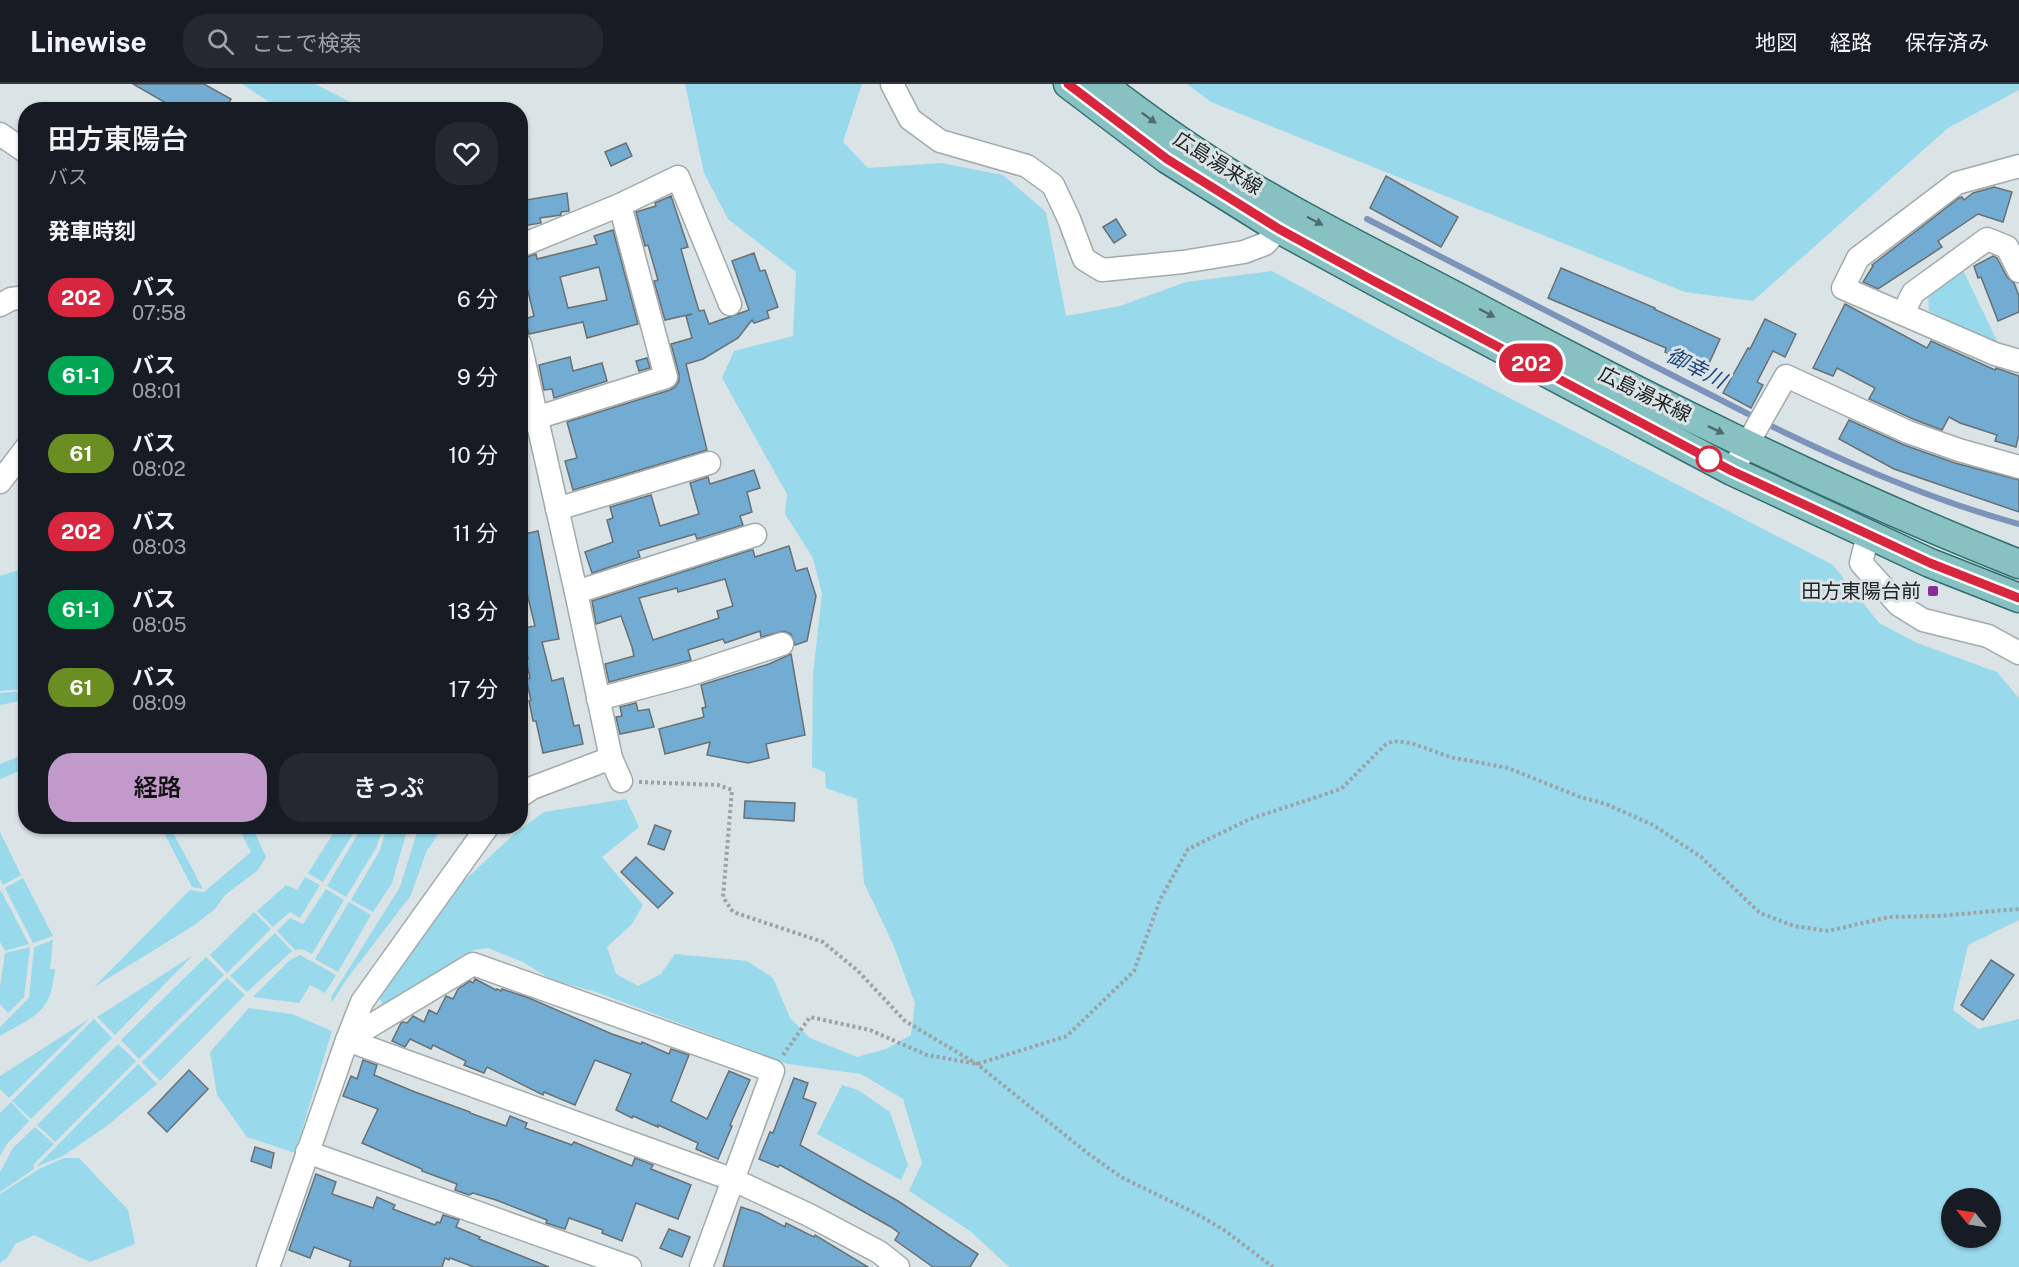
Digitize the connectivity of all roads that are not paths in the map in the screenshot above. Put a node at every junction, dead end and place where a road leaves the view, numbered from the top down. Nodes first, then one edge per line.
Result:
1 (891, 84) edge
2 (1068, 84) edge
3 (1102, 84) edge
4 (0, 134) edge
5 (18, 146) edge
6 (2019, 166) edge
7 (620, 205) junction
8 (1284, 218) junction
9 (528, 243) edge
10 (2019, 271) edge
11 (18, 298) edge
12 (730, 304) dead end
13 (0, 305) edge
14 (1903, 313) junction
15 (2019, 361) edge
16 (529, 420) edge
17 (1746, 445) junction
18 (18, 458) edge
19 (709, 463) dead end
20 (2019, 466) edge
21 (1732, 471) junction
22 (0, 482) edge
23 (556, 509) junction
24 (755, 535) dead end
25 (1868, 535) junction
26 (2019, 564) edge
27 (576, 592) junction
28 (2019, 598) edge
29 (782, 644) dead end
30 (2019, 653) edge
31 (598, 699) junction
32 (611, 758) junction
33 (621, 781) road end
34 (528, 791) edge
35 (482, 834) edge
36 (347, 1040) junction
37 (307, 1152) junction
38 (734, 1180) junction
39 (268, 1267) edge
40 (630, 1267) edge
41 (701, 1267) edge
42 (898, 1267) edge

1 - 8 street
2 - 8 main road, 広島湯来線
3 -> 8 main road, 広島湯来線
4 - 5 street
6 - 14 street
7 - 9 street
7 - 12 street
7 - 16 street
8 -> 17 main road, 広島湯来線
8 - 21 main road, 広島湯来線
10 - 14 street
11 - 13 street
14 - 15 street
16 - 23 street
17 - 20 street
17 - 21 street
17 - 26 main road, 広島湯来線
18 - 22 street
19 - 23 street
21 - 25 main road, 広島湯来線
23 - 27 street
24 - 27 street
25 - 28 main road, 広島湯来線
25 - 30 street
27 - 31 street
29 - 31 street
31 - 32 street
32 - 33 street
32 - 34 street
35 - 36 street
36 - 37 street
36 - 38 street
36 - 38 street
37 - 39 street
37 - 40 street
38 - 41 street
38 - 42 street

